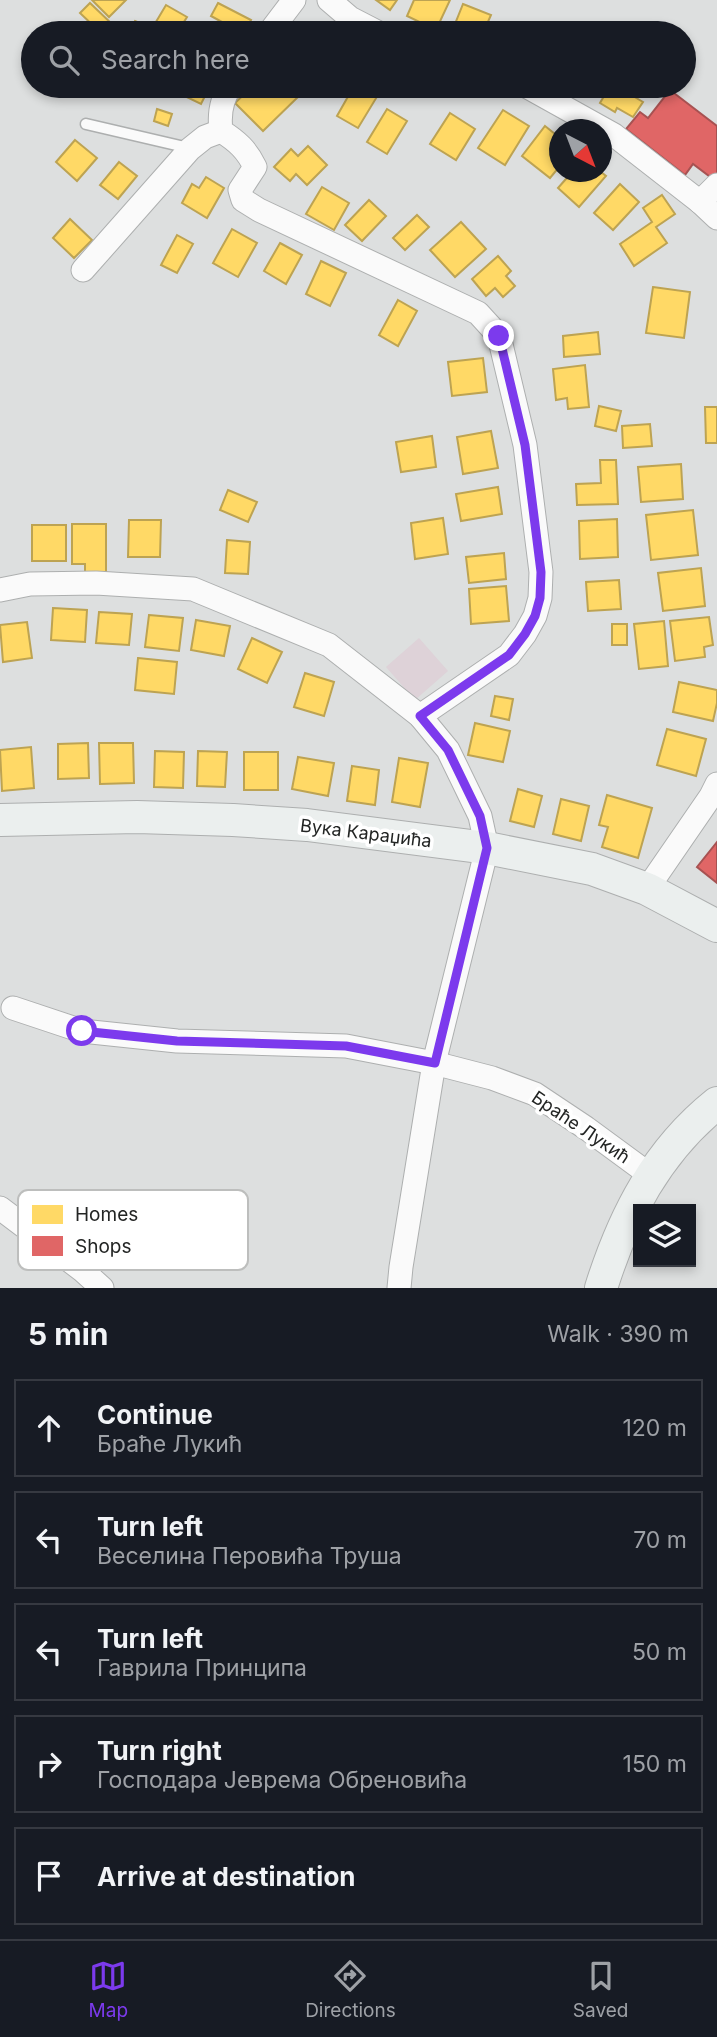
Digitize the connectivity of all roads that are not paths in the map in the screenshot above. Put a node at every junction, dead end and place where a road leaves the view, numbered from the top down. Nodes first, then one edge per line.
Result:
1 (294, 0) edge
2 (329, 0) edge
3 (278, 21) edge
4 (356, 21) edge
5 (224, 98) edge
6 (548, 98) edge
7 (86, 124) dead end
8 (221, 131) junction
9 (190, 149) junction
10 (717, 185) edge
11 (700, 202) junction
12 (717, 218) edge
13 (83, 270) dead end
14 (0, 590) edge
15 (420, 716) junction
16 (717, 784) edge
17 (0, 820) edge
18 (487, 848) junction
19 (648, 889) junction
20 (717, 926) edge
21 (13, 1008) dead end
22 (435, 1063) junction
23 (717, 1103) edge
24 (650, 1175) junction
25 (0, 1208) edge
26 (18, 1222) edge
27 (82, 1270) edge
28 (102, 1288) edge
29 (400, 1288) edge
30 (601, 1288) edge

1 - 3 street
2 - 4 street
5 - 8 street
6 - 11 street
7 - 9 lane
8 - 9 street
8 - 15 street
9 - 13 street
10 - 11 street
11 - 12 street
14 - 15 street
15 - 18 street
16 - 19 street
17 - 18 street, Вука Караџића
18 - 19 street, Вука Караџића
18 - 22 street
19 - 20 street, Вука Караџића
21 - 22 street, Браће Лукић
22 - 24 street, Браће Лукић
22 - 29 street
23 - 24 street
24 - 30 street
25 - 26 street
27 - 28 street

